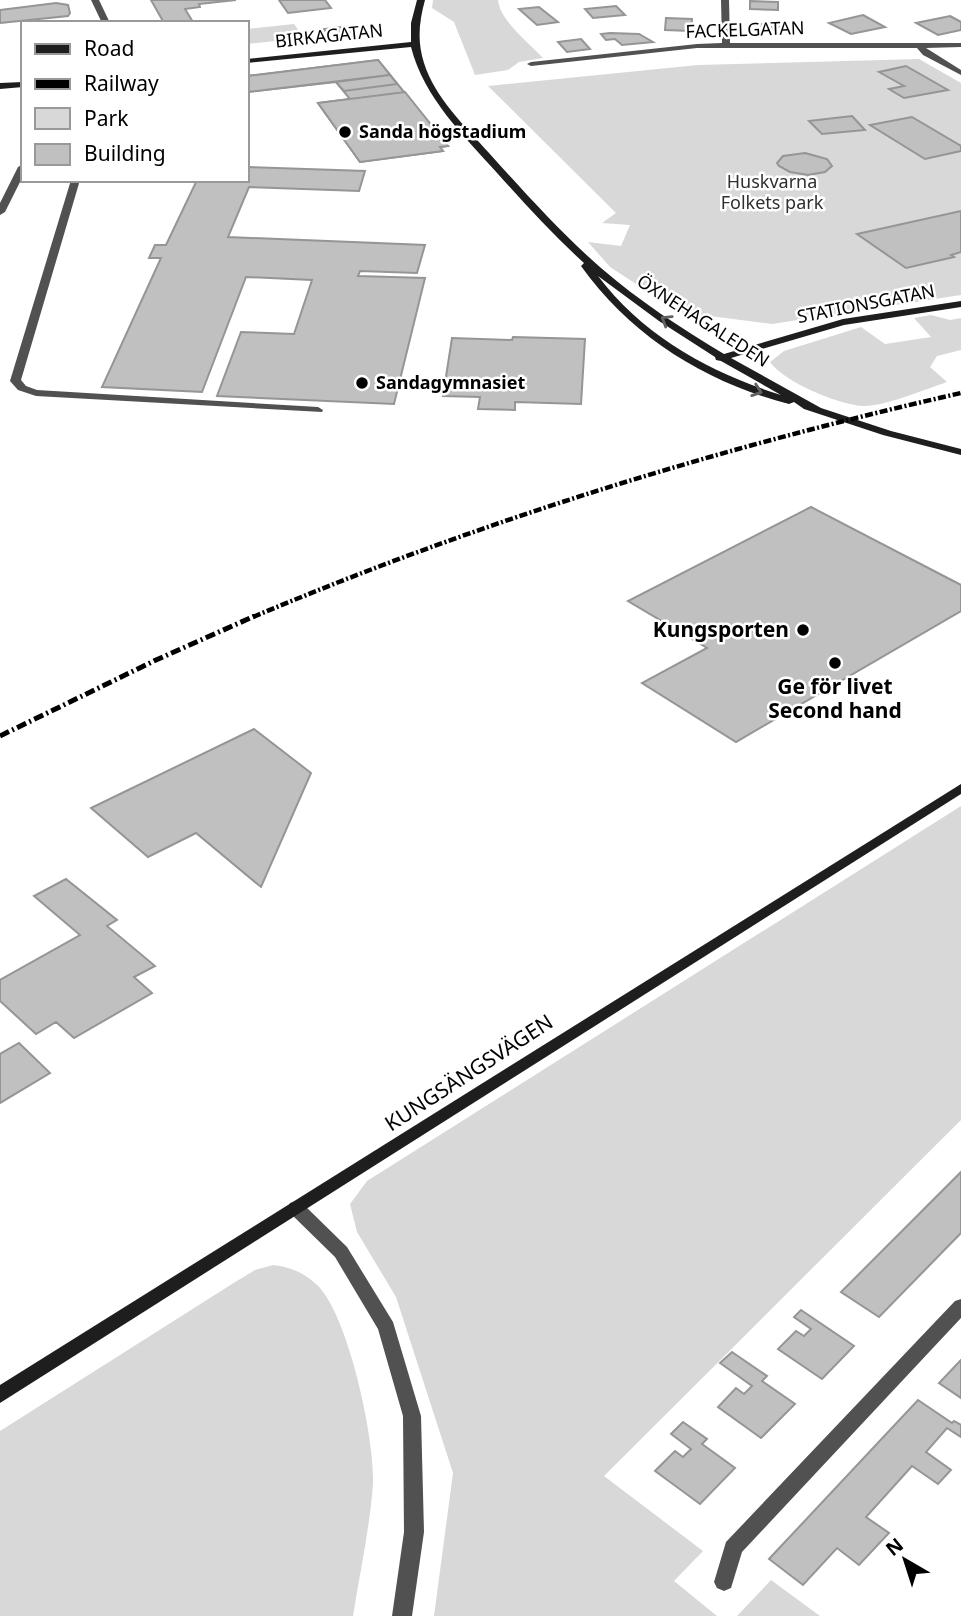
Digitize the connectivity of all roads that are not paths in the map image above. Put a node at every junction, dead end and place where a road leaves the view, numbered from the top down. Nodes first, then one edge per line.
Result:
1 (95, 0) edge
2 (421, 0) edge
3 (725, 0) edge
4 (105, 21) edge
5 (414, 44) junction
6 (918, 44) junction
7 (725, 45) junction
8 (961, 45) edge
9 (248, 61) edge
10 (531, 64) dead end
11 (961, 73) edge
12 (21, 84) edge
13 (0, 86) edge
14 (21, 171) edge
15 (75, 182) edge
16 (0, 212) edge
17 (577, 251) junction
18 (961, 304) edge
19 (724, 357) junction
20 (698, 366) junction
21 (318, 410) dead end
22 (817, 410) junction
23 (961, 452) edge
24 (961, 788) edge
25 (296, 1208) junction
26 (961, 1306) edge
27 (0, 1395) edge
28 (724, 1582) dead end
29 (401, 1616) edge

1 - 4 street
2 - 5 street, ÖXNEHAGALEDEN
3 - 7 street
5 - 9 street, BIRKAGATAN
5 - 17 street, ÖXNEHAGALEDEN
6 - 7 street, FACKELGATAN
6 - 8 street, FACKELGATAN
6 - 11 street
7 - 10 street, FACKELGATAN
12 - 13 street
14 - 16 street
15 - 21 street
19 -> 17 street, ÖXNEHAGALEDEN
17 - 20 street, ÖXNEHAGALEDEN
18 - 19 street, STATIONSGATAN
19 - 20 street, STATIONSGATAN
19 - 22 street, ÖXNEHAGALEDEN
20 -> 22 street, ÖXNEHAGALEDEN
22 - 23 street, ÖXNEHAGALEDEN
24 - 25 street, KUNGSÄNGSVÄGEN
25 - 27 street, KUNGSÄNGSVÄGEN
25 - 29 street
26 - 28 street

